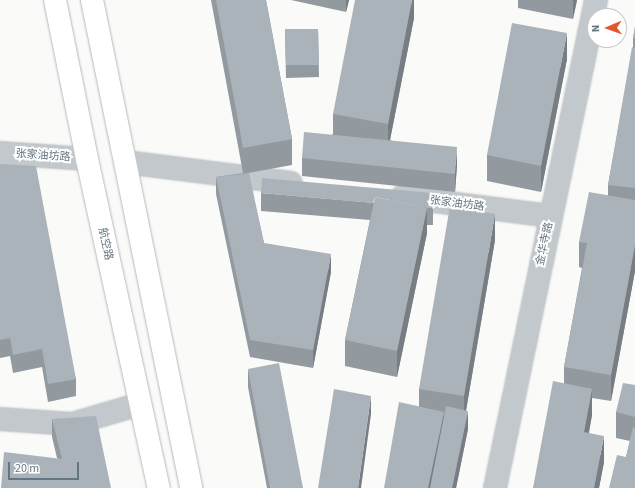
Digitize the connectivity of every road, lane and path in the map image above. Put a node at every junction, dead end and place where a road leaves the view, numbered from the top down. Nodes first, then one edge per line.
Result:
1 (55, 0) edge
2 (92, 0) edge
3 (596, 0) edge
4 (0, 153) edge
5 (87, 159) junction
6 (125, 162) junction
7 (314, 186) edge
8 (385, 195) edge
9 (551, 216) junction
10 (140, 404) junction
11 (0, 419) edge
12 (159, 488) edge
13 (191, 488) edge
14 (495, 488) edge

1 - 5 main road, 航空路
2 - 6 main road
3 - 9 street, 金华寺路
4 - 5 street, 张家油坊路
5 - 10 main road, 航空路
6 - 7 street
6 - 13 main road
8 - 9 street, 张家油坊路
9 - 14 street, 金华寺路
10 - 11 street
10 - 12 main road, 航空路

